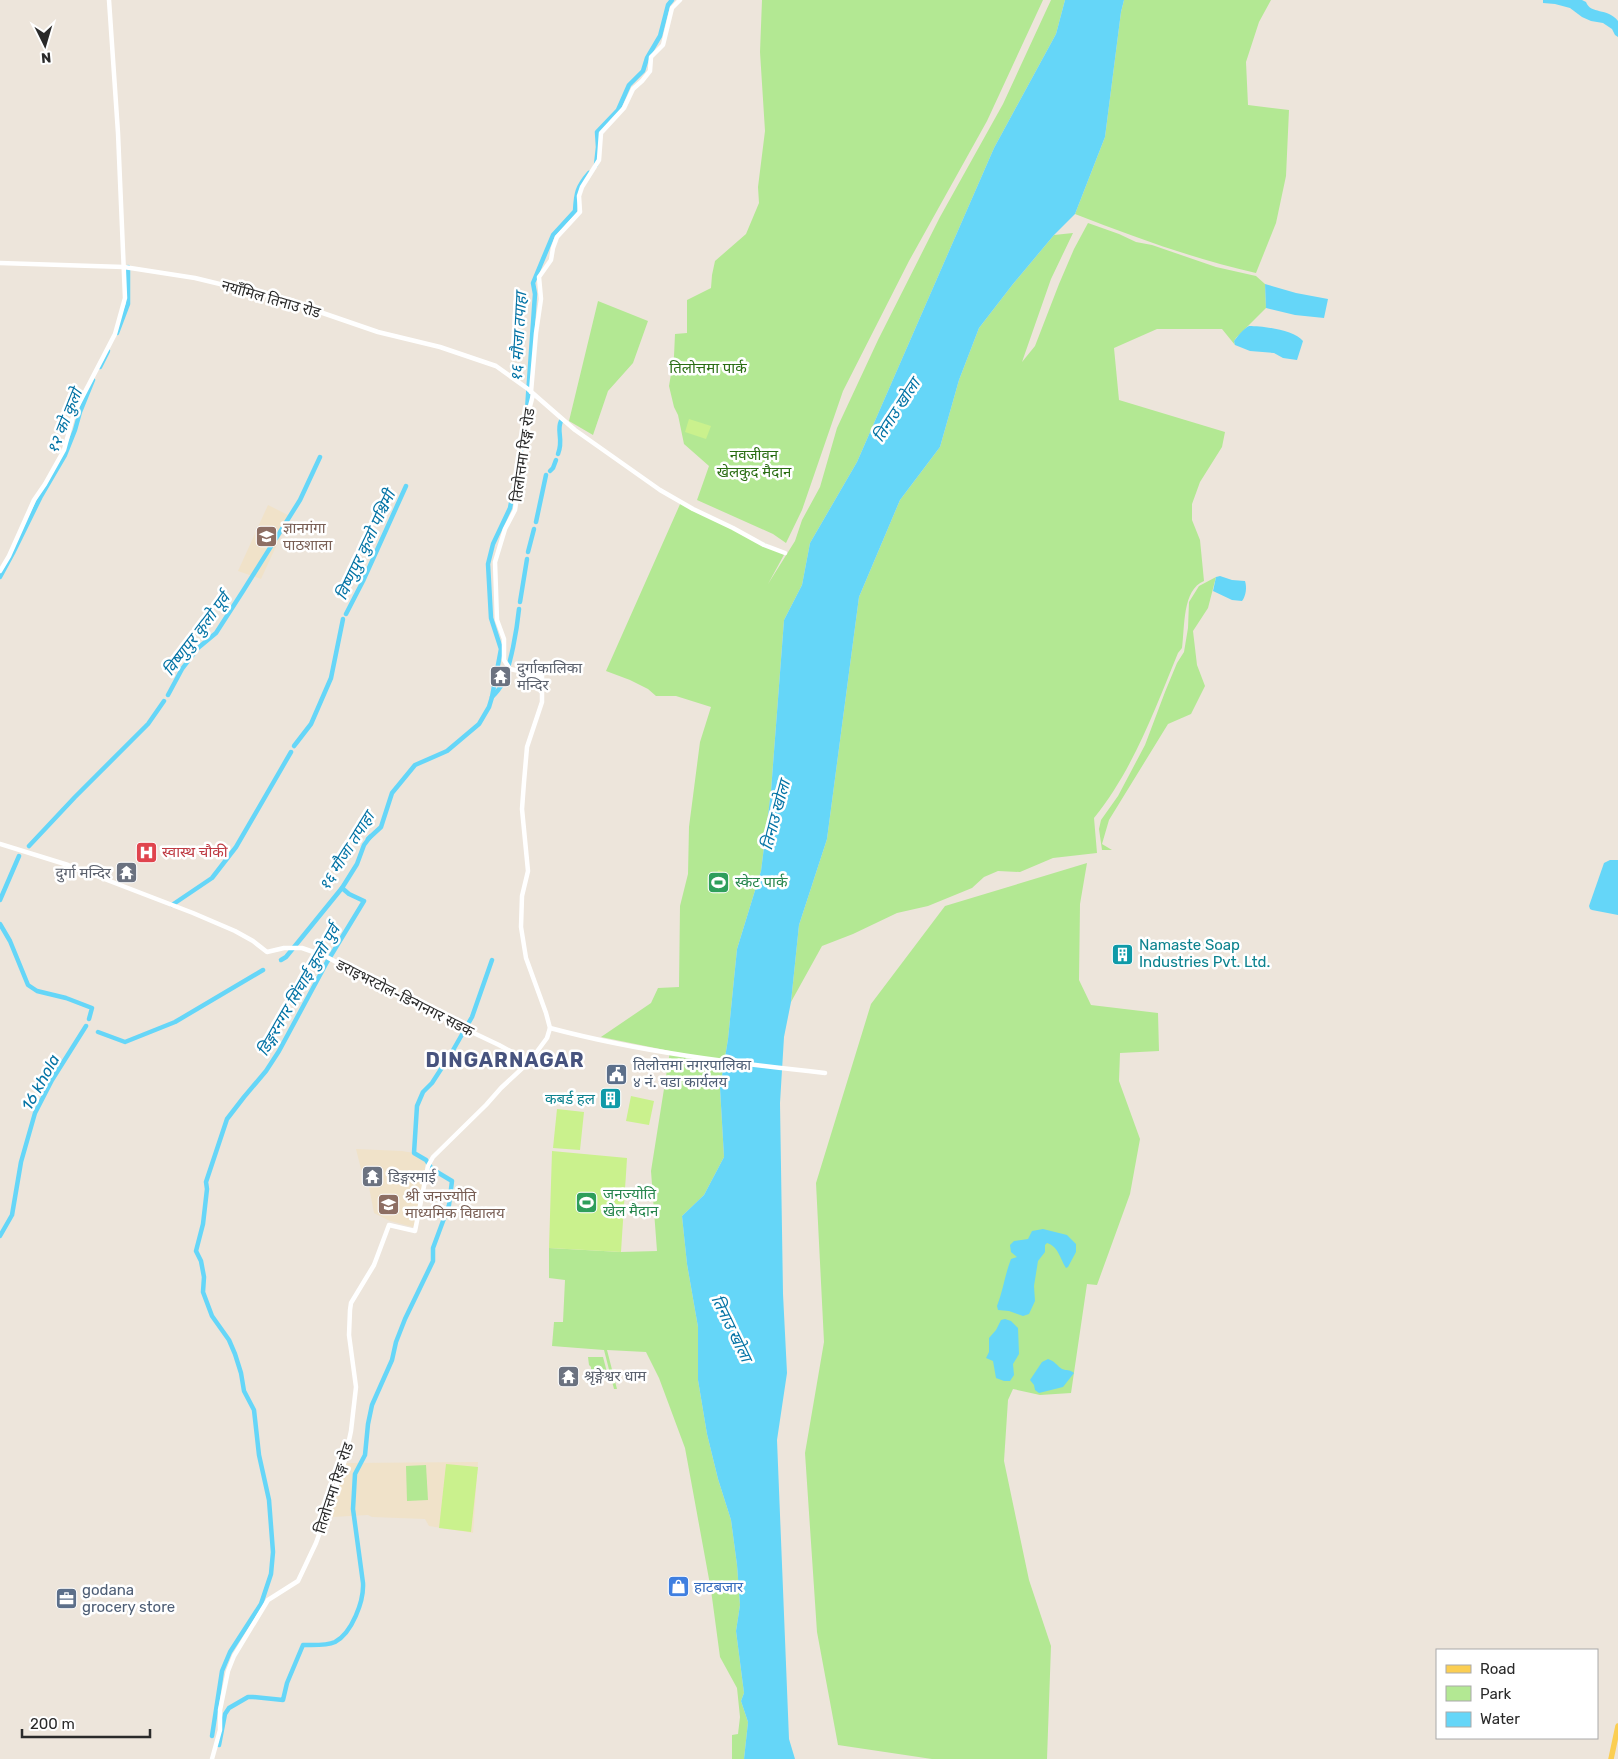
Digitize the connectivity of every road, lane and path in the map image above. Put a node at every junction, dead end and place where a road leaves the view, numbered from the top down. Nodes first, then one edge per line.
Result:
1 (109, 0) edge
2 (680, 0) edge
3 (0, 263) edge
4 (124, 267) junction
5 (531, 392) junction
6 (785, 553) dead end
7 (0, 571) edge
8 (0, 844) edge
9 (550, 1028) junction
10 (527, 1063) junction
11 (825, 1073) dead end
12 (1618, 1726) edge
13 (212, 1759) edge
14 (1611, 1759) edge

1 - 4 street
2 - 5 street, तिलोत्तमा रिङ्ग रोड
3 - 4 street, नयाँमिल तिनाउ रोड
4 - 5 street, नयाँमिल तिनाउ रोड
4 - 7 street
5 - 6 street, नयाँमिल तिनाउ रोड
5 - 9 street, तिलोत्तमा रिङ्ग रोड
8 - 10 street, डराइभरटोल-डिन्गनगर सडक
9 - 10 street, तिलोत्तमा रिङ्ग रोड
9 - 11 street
10 - 13 street, तिलोत्तमा रिङ्ग रोड
12 - 14 main road

